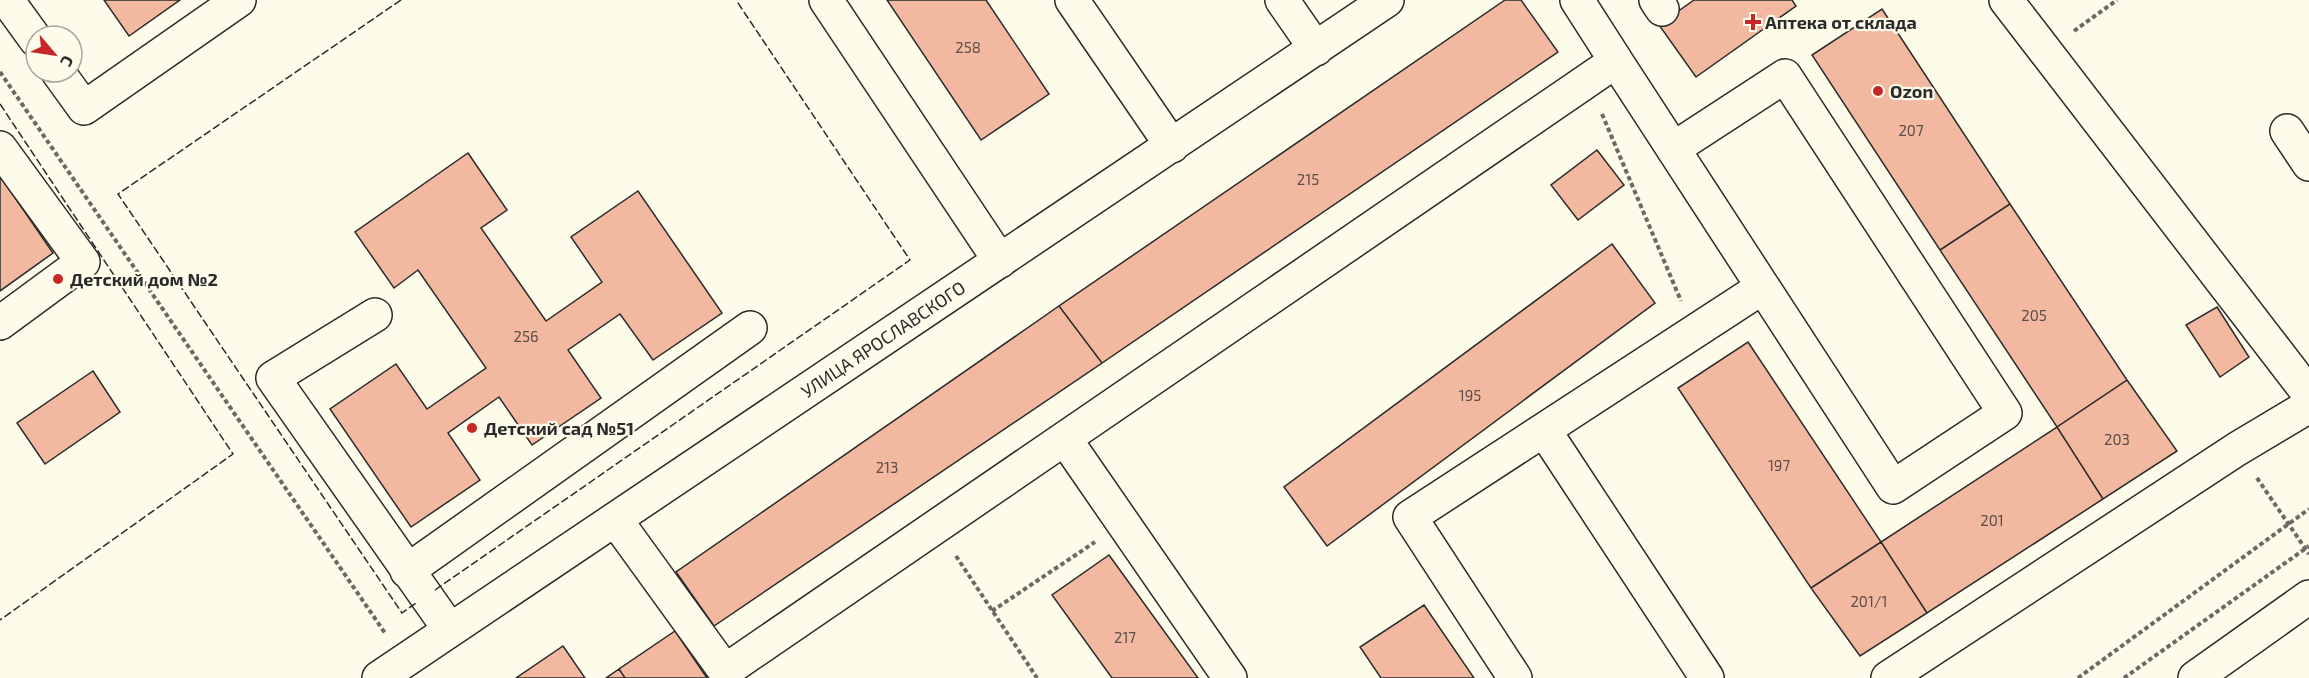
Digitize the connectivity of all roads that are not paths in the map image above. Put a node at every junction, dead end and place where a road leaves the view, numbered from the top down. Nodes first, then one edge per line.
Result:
1 (7, 0) edge
2 (239, 0) edge
3 (826, 0) edge
4 (1072, 0) edge
5 (1282, 0) edge
6 (1387, 0) edge
7 (1577, 0) edge
8 (2006, 0) edge
9 (24, 24) edge
10 (1316, 49) junction
11 (1616, 61) junction
12 (67, 84) edge
13 (2287, 131) dead end
14 (1172, 146) junction
15 (0, 148) edge
16 (1673, 149) junction
17 (2309, 164) edge
18 (1000, 261) junction
19 (1763, 286) junction
20 (375, 315) dead end
21 (0, 323) edge
22 (750, 328) dead end
23 (2309, 394) edge
24 (2309, 406) edge
25 (1544, 430) junction
26 (1065, 439) junction
27 (615, 519) junction
28 (407, 571) junction
29 (2309, 597) edge
30 (450, 630) junction
31 (392, 669) edge
32 (1694, 673) edge
33 (728, 675) edge
34 (1230, 678) edge
35 (1515, 678) edge
36 (1888, 678) edge
37 (2195, 678) edge

1 - 9 street
2 - 12 street
3 - 18 street
4 - 14 street
5 - 10 street
6 - 10 street, УЛИЦА ЯРОСЛАВСКОГО
7 - 11 street
8 - 23 street
10 - 14 street, УЛИЦА ЯРОСЛАВСКОГО
11 - 16 street
11 - 26 street
13 - 17 street
14 - 18 street, УЛИЦА ЯРОСЛАВСКОГО
15 - 21 street
16 - 19 street
16 - 19 street
18 - 27 street, УЛИЦА ЯРОСЛАВСКОГО
19 - 25 street
20 - 28 street
22 - 28 street
24 - 36 street
25 - 32 street
25 - 35 street
26 - 33 street
26 - 34 street
27 - 30 street, УЛИЦА ЯРОСЛАВСКОГО
27 - 33 street
28 - 30 street
29 - 37 street
30 - 31 street, УЛИЦА ЯРОСЛАВСКОГО

